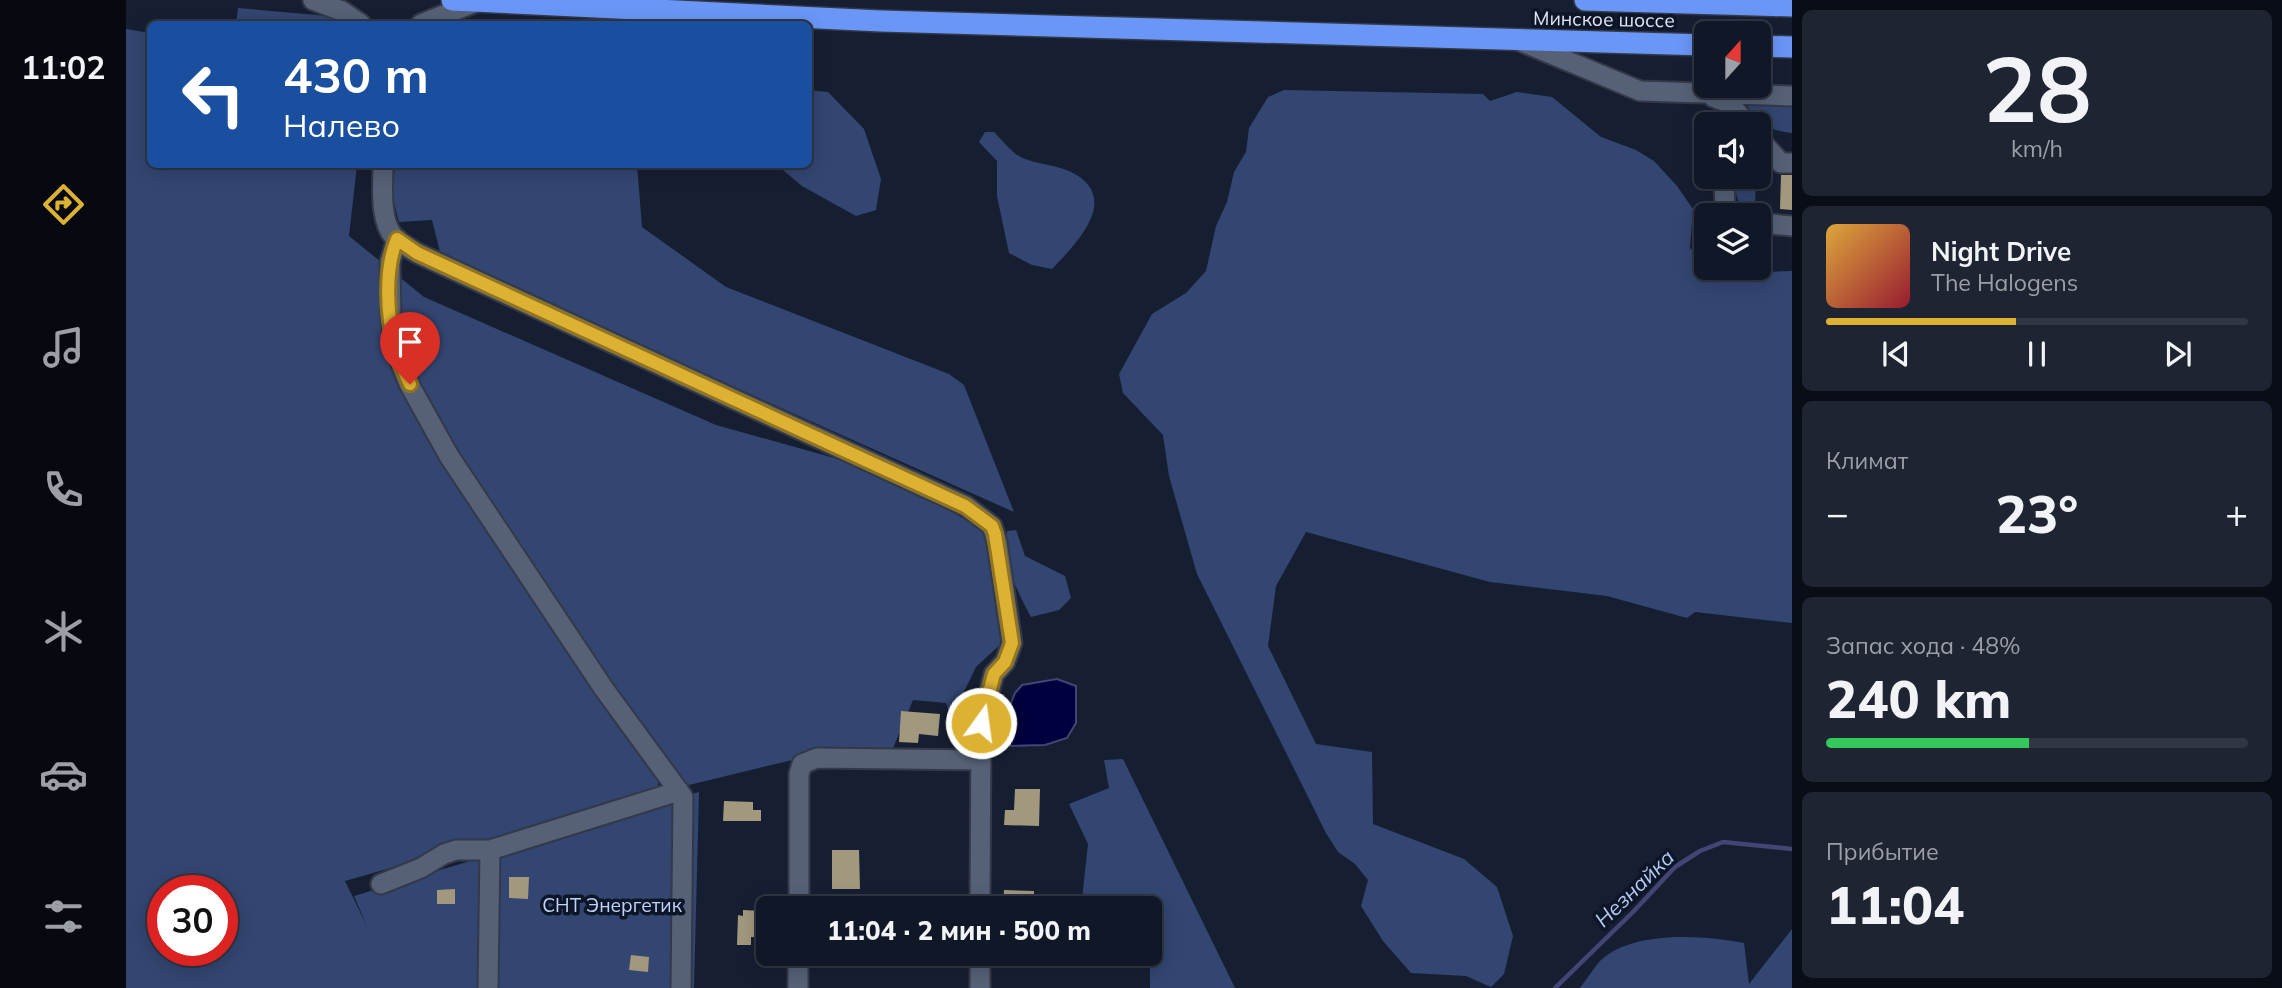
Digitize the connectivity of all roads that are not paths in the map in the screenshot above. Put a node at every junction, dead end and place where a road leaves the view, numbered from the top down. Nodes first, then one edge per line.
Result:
1 (313, 0) edge
2 (452, 0) edge
3 (1585, 0) edge
4 (477, 2) edge
5 (1739, 2) edge
6 (1792, 6) edge
7 (357, 21) edge
8 (429, 21) edge
9 (1518, 40) junction
10 (1694, 45) edge
11 (1771, 46) edge
12 (1792, 47) edge
13 (1694, 93) edge
14 (1771, 95) edge
15 (1792, 96) edge
16 (1717, 98) edge
17 (1725, 100) junction
18 (1725, 112) edge
19 (1736, 112) edge
20 (1771, 152) edge
21 (1792, 163) edge
22 (383, 168) edge
23 (1771, 224) edge
24 (1792, 226) edge
25 (397, 239) junction
26 (980, 760) junction
27 (679, 791) junction
28 (490, 850) junction
29 (381, 884) dead end
30 (799, 896) edge
31 (980, 896) edge
32 (799, 966) edge
33 (980, 966) edge
34 (488, 988) edge
35 (681, 988) edge
36 (798, 988) edge
37 (981, 988) edge

1 - 7 street
2 - 4 highway, Минское шоссе
3 - 5 highway, Минское шоссе
4 - 8 street
4 - 9 highway, Минское шоссе
5 - 6 highway, Минское шоссе
9 - 10 highway, Минское шоссе
9 - 13 street
11 - 12 highway
14 - 15 street
16 - 17 street
17 - 18 street
17 - 19 street
20 - 21 street
22 - 25 street
23 - 24 street
25 - 26 street
25 - 27 street
26 - 30 street
26 - 31 street
27 - 28 street
27 - 35 street
28 - 29 street
28 - 34 street
32 - 36 street
33 - 37 street

